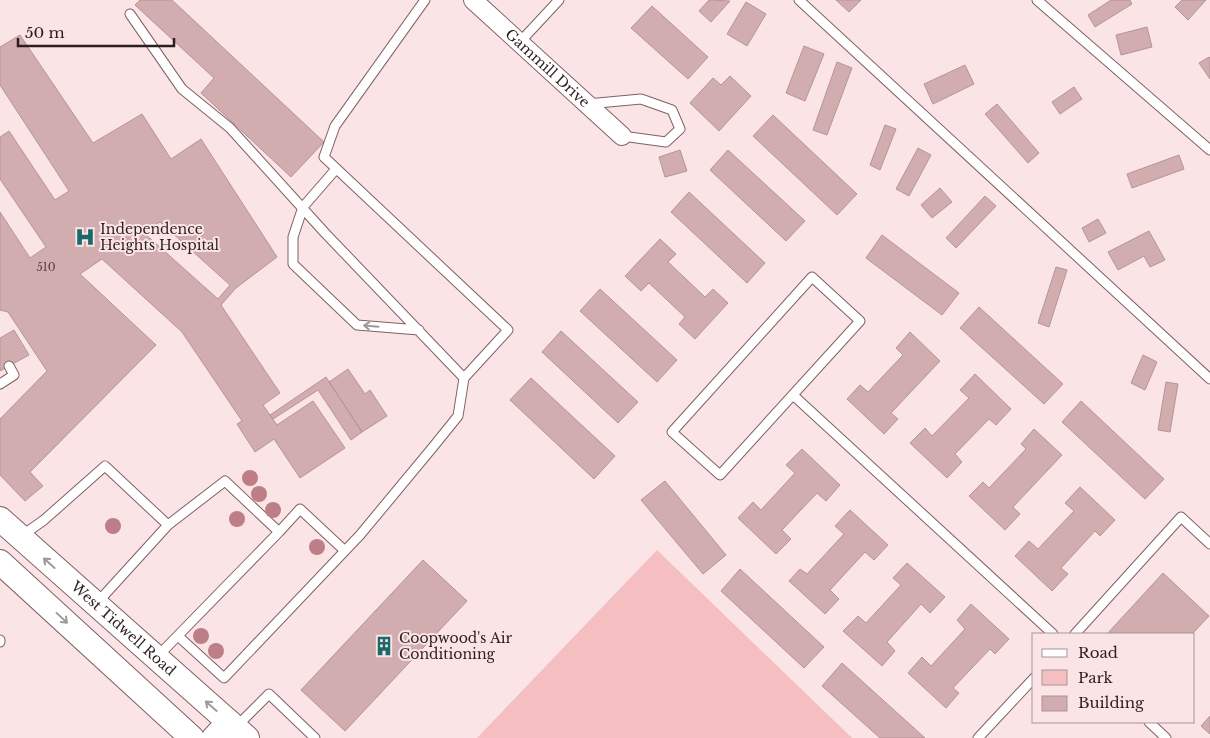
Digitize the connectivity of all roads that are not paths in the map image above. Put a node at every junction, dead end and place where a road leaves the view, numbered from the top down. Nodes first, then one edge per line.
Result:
1 (425, 0) edge
2 (473, 0) edge
3 (559, 0) edge
4 (799, 0) edge
5 (1037, 0) edge
6 (130, 14) dead end
7 (520, 42) junction
8 (587, 104) junction
9 (622, 136) joint
10 (1210, 150) edge
11 (336, 169) junction
12 (303, 207) junction
13 (419, 330) junction
14 (11, 371) dead end
15 (464, 378) junction
16 (1210, 379) edge
17 (0, 384) edge
18 (793, 395) junction
19 (0, 519) edge
20 (168, 524) junction
21 (279, 532) junction
22 (20, 537) junction
23 (1210, 544) edge
24 (345, 551) junction
25 (0, 562) edge
26 (96, 604) junction
27 (1052, 633) edge
28 (1075, 633) edge
29 (178, 636) junction
30 (156, 658) junction
31 (1032, 680) edge
32 (1149, 723) edge
33 (231, 731) edge
34 (192, 738) edge
35 (314, 738) edge
36 (978, 738) edge
37 (1166, 738) edge

1 - 11 lane
2 - 7 street, Gammill Drive
3 - 7 lane
4 - 16 lane
5 - 10 lane
6 - 12 lane
7 - 8 street, Gammill Drive
8 - 9 street, Gammill Drive
8 - 9 lane
11 - 12 lane
11 - 15 lane
12 - 13 lane
13 -> 12 lane
13 - 15 lane
14 - 17 lane
15 - 24 lane
18 - 18 lane
18 - 27 lane
19 - 22 main road, West Tidwell Road
20 - 21 lane
20 - 22 lane
20 - 26 lane
21 - 24 lane
21 - 29 lane
26 -> 22 main road, West Tidwell Road
23 - 28 lane
24 - 29 lane
25 -> 34 main road
26 - 30 main road, West Tidwell Road
29 - 30 lane
33 -> 30 main road, West Tidwell Road
31 - 36 lane
32 - 37 lane
33 - 35 lane

